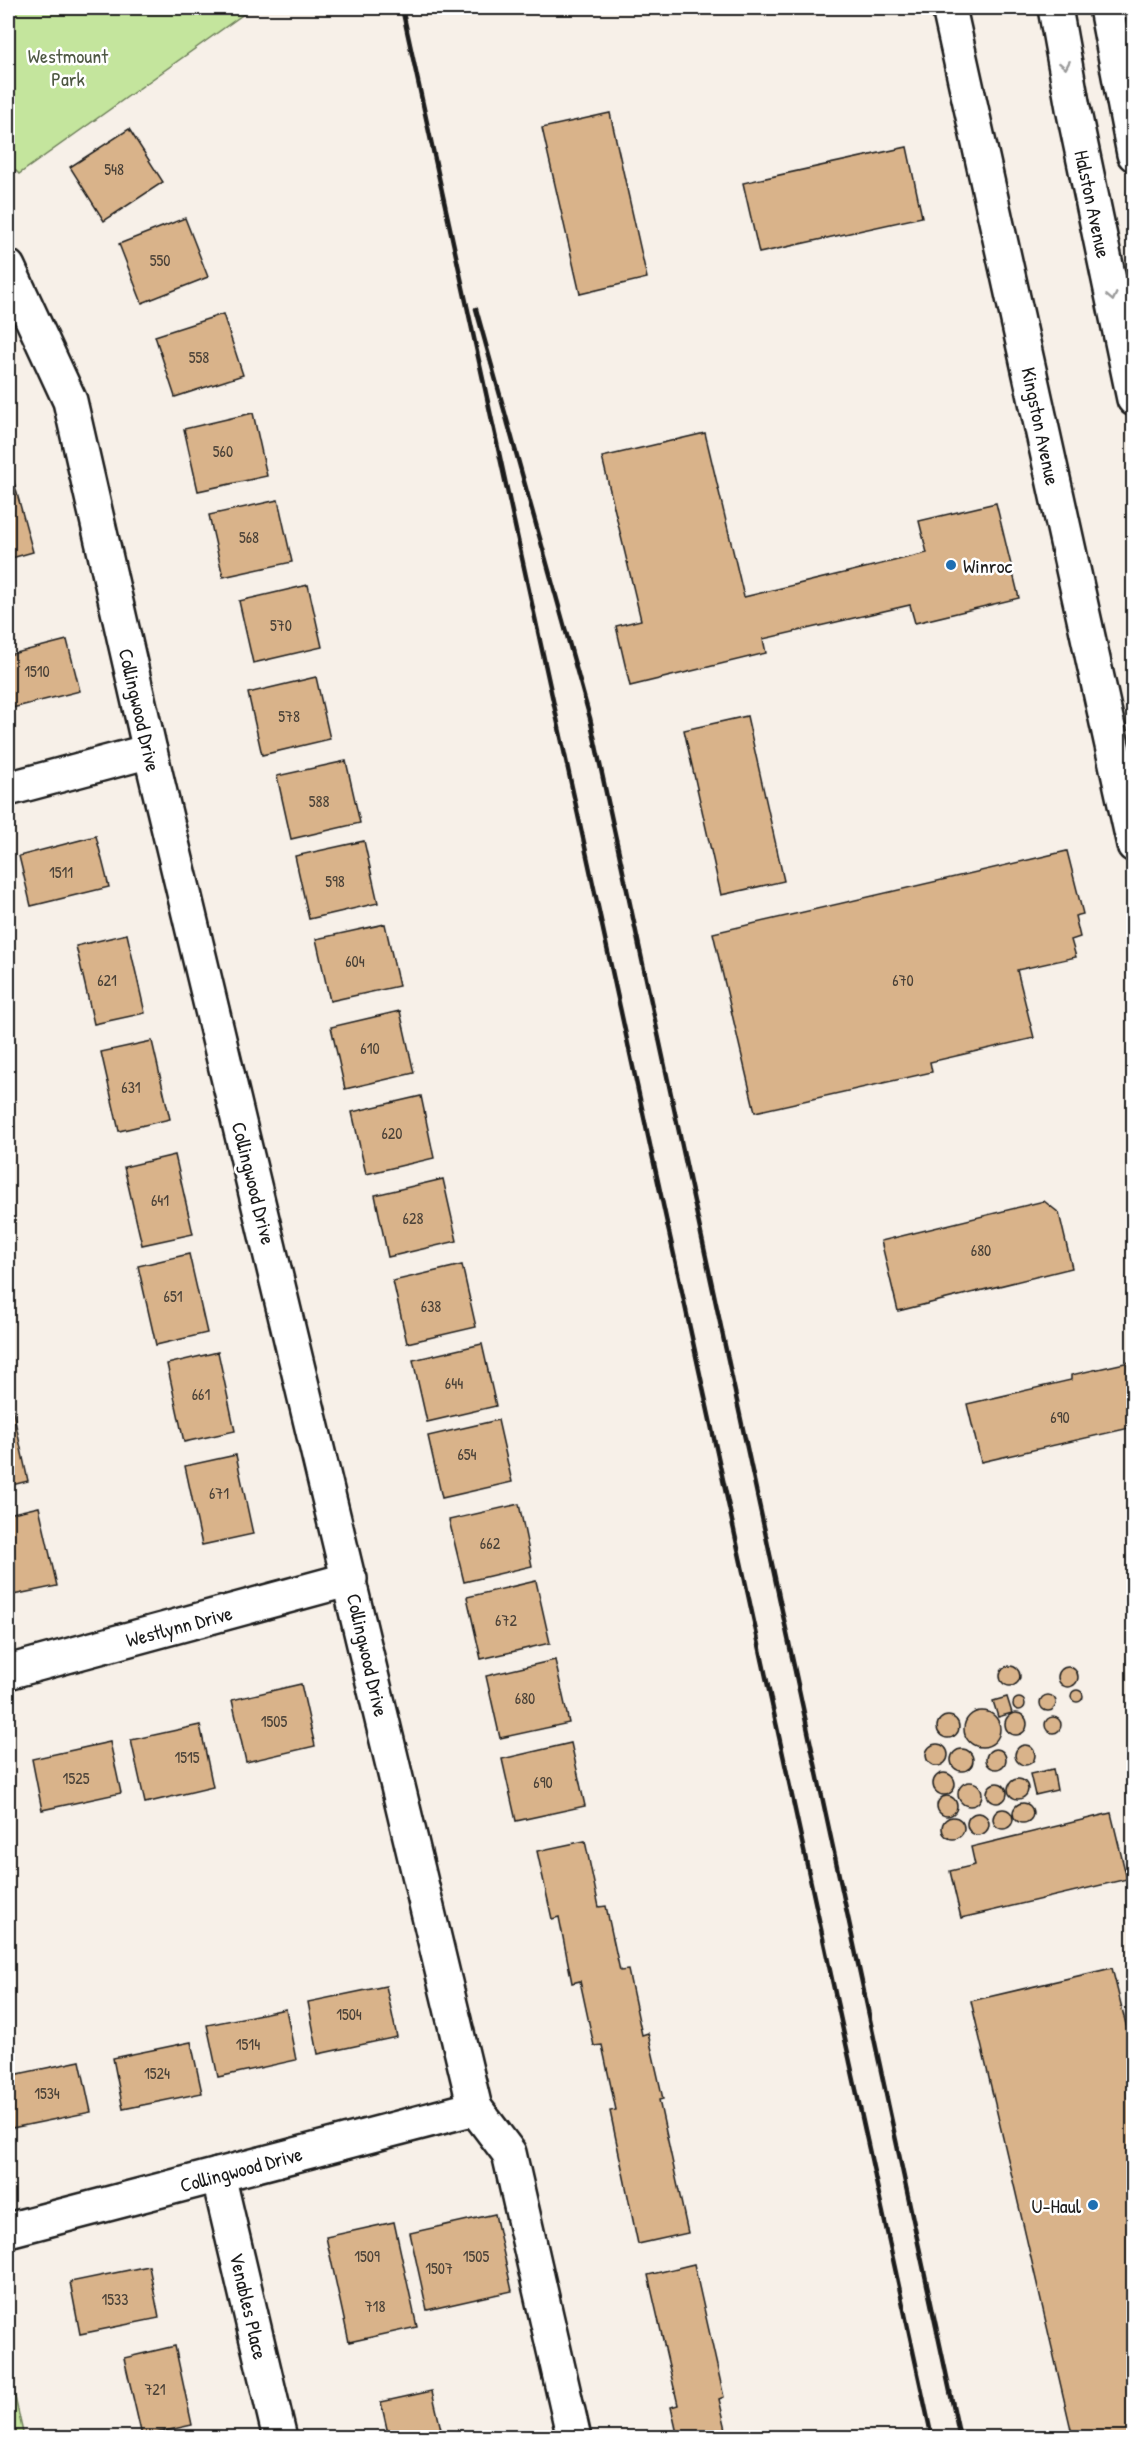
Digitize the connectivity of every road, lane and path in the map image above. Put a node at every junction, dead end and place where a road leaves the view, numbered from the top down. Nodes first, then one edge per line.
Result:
1 (949, 8) edge
2 (1055, 8) edge
3 (1106, 8) edge
4 (1134, 154) edge
5 (8, 267) edge
6 (1134, 399) edge
7 (150, 752) junction
8 (8, 789) edge
9 (1134, 845) edge
10 (350, 1579) junction
11 (8, 1672) edge
12 (475, 2108) junction
13 (218, 2175) junction
14 (8, 2230) edge
15 (280, 2438) edge
16 (574, 2438) edge

1 - 9 street, Kingston Avenue
2 -> 6 street, Halston Avenue
3 - 4 street
5 - 7 street, Collingwood Drive
7 - 8 street
7 - 10 street, Collingwood Drive
10 - 11 street, Westlynn Drive
10 - 12 street, Collingwood Drive
12 - 13 street, Collingwood Drive
12 - 16 street, Collingwood Drive
13 - 14 street, Collingwood Drive
13 - 15 street, Venables Place

